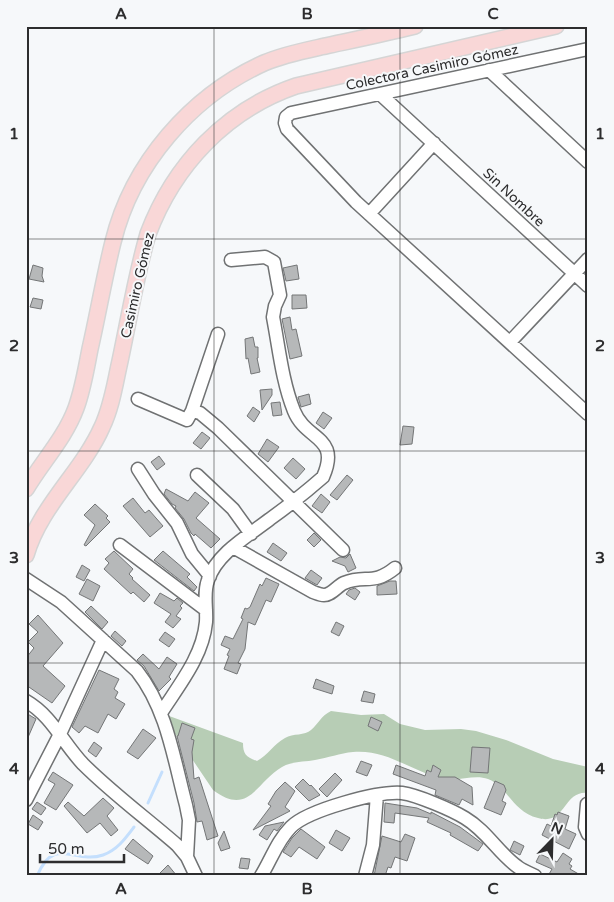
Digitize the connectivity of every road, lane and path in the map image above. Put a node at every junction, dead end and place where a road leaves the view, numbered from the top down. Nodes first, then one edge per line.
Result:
1 (415, 26) edge
2 (556, 26) edge
3 (588, 49) edge
4 (488, 70) junction
5 (380, 94) junction
6 (434, 144) junction
7 (588, 162) edge
8 (369, 214) junction
9 (588, 259) edge
10 (231, 260) dead end
11 (574, 274) junction
12 (588, 286) edge
13 (218, 334) dead end
14 (510, 342) junction
15 (138, 399) dead end
16 (192, 411) junction
17 (588, 414) edge
18 (138, 469) dead end
19 (197, 475) dead end
20 (26, 489) edge
21 (293, 502) junction
22 (251, 534) junction
23 (120, 545) dead end
24 (233, 547) junction
25 (343, 550) dead end
26 (26, 555) edge
27 (395, 568) dead end
28 (210, 576) junction
29 (26, 579) edge
30 (206, 610) junction
31 (103, 640) junction
32 (26, 701) edge
33 (161, 713) junction
34 (60, 734) junction
35 (377, 795) junction
36 (26, 800) edge
37 (587, 804) edge
38 (588, 834) edge
39 (187, 857) junction
40 (516, 872) edge
41 (267, 874) edge
42 (196, 876) edge
43 (365, 876) edge
44 (536, 876) edge

1 - 20 main road
2 - 26 main road, Casimiro Gómez
3 - 4 street, Colectora Casimiro Gómez
4 - 5 street, Colectora Casimiro Gómez
4 - 7 street
5 - 6 street, Sin Nombre
5 - 8 street, Colectora Casimiro Gómez
6 - 8 street
6 - 11 street, Sin Nombre
8 - 14 street
9 - 11 street
10 - 21 street
11 - 12 street, Sin Nombre
11 - 14 street
13 - 16 street
14 - 17 street
15 - 16 street
16 - 21 street
18 - 28 street
19 - 22 street
21 - 22 street
21 - 25 street
22 - 24 street
23 - 30 street
24 - 27 street
24 - 28 street
28 - 30 street
29 - 31 street
30 - 33 street
31 - 33 street
31 - 34 street
32 - 34 street
33 - 39 street
34 - 36 street
34 - 39 street
35 - 40 street
35 - 41 street
35 - 43 street
37 - 38 street
39 - 42 street
40 - 44 street

